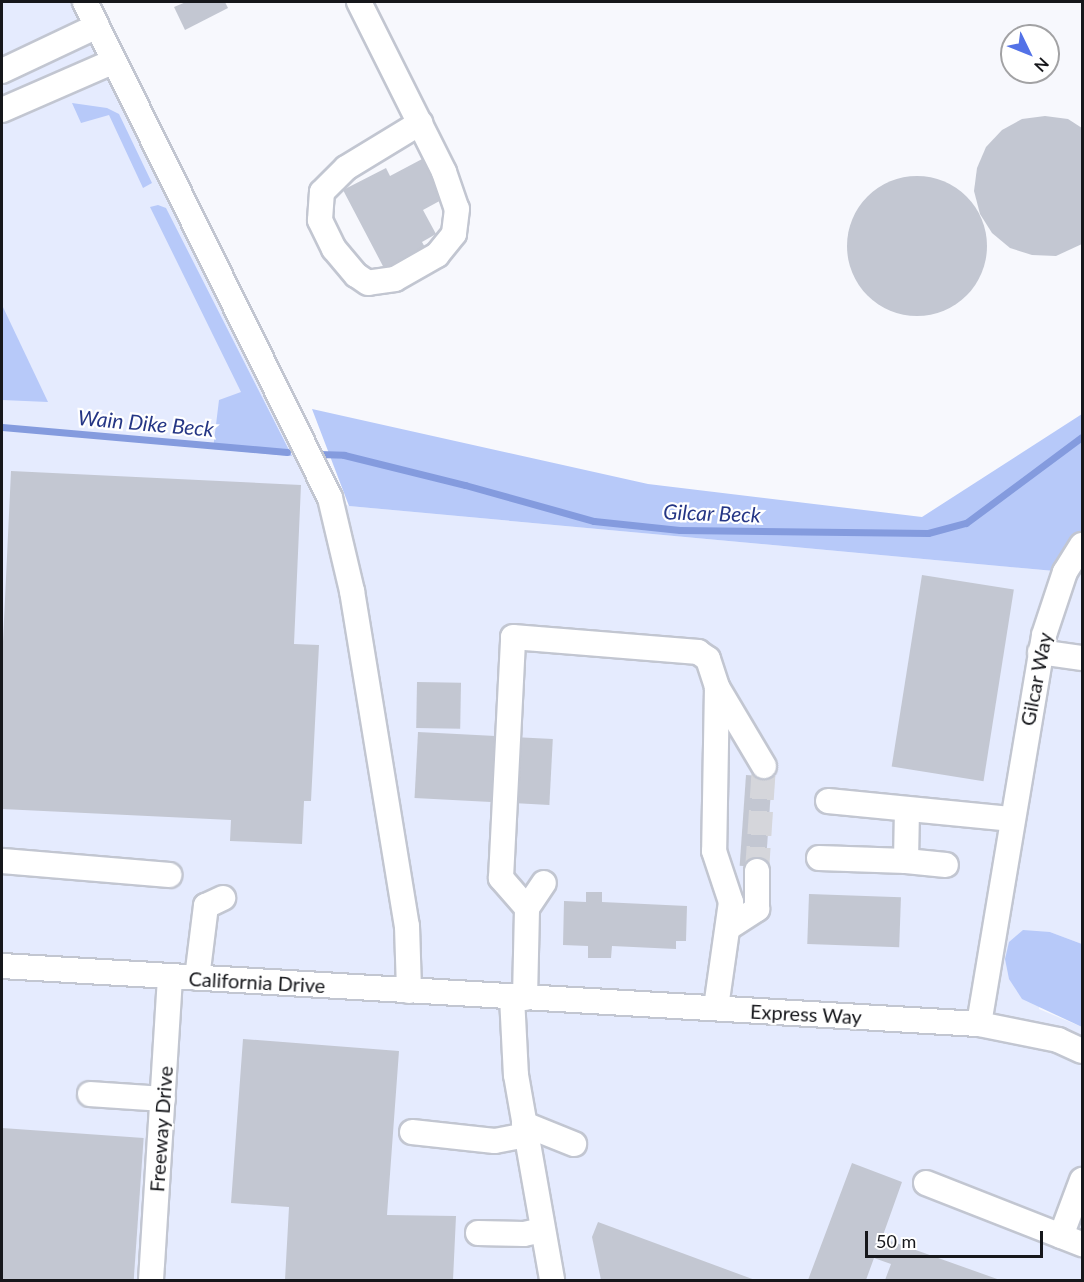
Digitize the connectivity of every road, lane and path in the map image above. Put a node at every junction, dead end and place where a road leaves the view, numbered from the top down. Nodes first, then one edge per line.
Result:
1 (85, 2) edge
2 (359, 2) edge
3 (97, 26) junction
4 (114, 61) junction
5 (2, 71) edge
6 (2, 110) edge
7 (420, 123) junction
8 (1083, 545) edge
9 (1040, 652) junction
10 (1083, 658) edge
11 (717, 687) junction
12 (765, 766) tunnel mouth
13 (828, 801) dead end
14 (907, 810) junction
15 (1010, 819) junction
16 (819, 858) dead end
17 (2, 861) edge
18 (906, 861) junction
19 (946, 865) dead end
20 (757, 871) tunnel mouth
21 (169, 875) dead end
22 (544, 884) dead end
23 (224, 898) dead end
24 (527, 908) junction
25 (728, 928) junction
26 (2, 966) edge
27 (170, 977) junction
28 (197, 978) junction
29 (409, 991) junction
30 (519, 997) junction
31 (716, 1008) junction
32 (979, 1024) junction
33 (1083, 1051) edge
34 (90, 1095) dead end
35 (163, 1100) junction
36 (525, 1129) junction
37 (412, 1132) dead end
38 (574, 1144) dead end
39 (1083, 1180) edge
40 (926, 1183) dead end
41 (543, 1230) junction
42 (478, 1233) dead end
43 (1072, 1240) edge
44 (152, 1281) edge
45 (552, 1281) edge

1 - 3 street
2 - 7 street
3 - 4 street
3 - 5 street
4 - 6 street
4 - 29 street
7 - 7 street
8 - 9 street, Gilcar Way
9 - 10 street
9 - 15 street, Gilcar Way
11 - 12 street
11 - 24 street
11 - 25 street
13 - 14 street
14 - 15 street
14 - 18 street
15 - 32 street, Gilcar Way
16 - 18 street
17 - 21 street
18 - 19 street
20 - 25 street
22 - 24 street
23 - 28 street
24 - 30 street
25 - 31 street
26 - 27 street, California Drive
27 - 28 street, California Drive
27 - 35 street, Freeway Drive
28 - 29 street, California Drive
29 - 30 street, California Drive
30 - 31 street, Express Way
30 - 36 street
31 - 32 street, Express Way
32 - 33 street, Express Way
34 - 35 street
35 - 44 street, Freeway Drive
36 - 37 street
36 - 38 street
36 - 41 street
39 - 43 street
40 - 43 street
41 - 42 street
41 - 45 street

